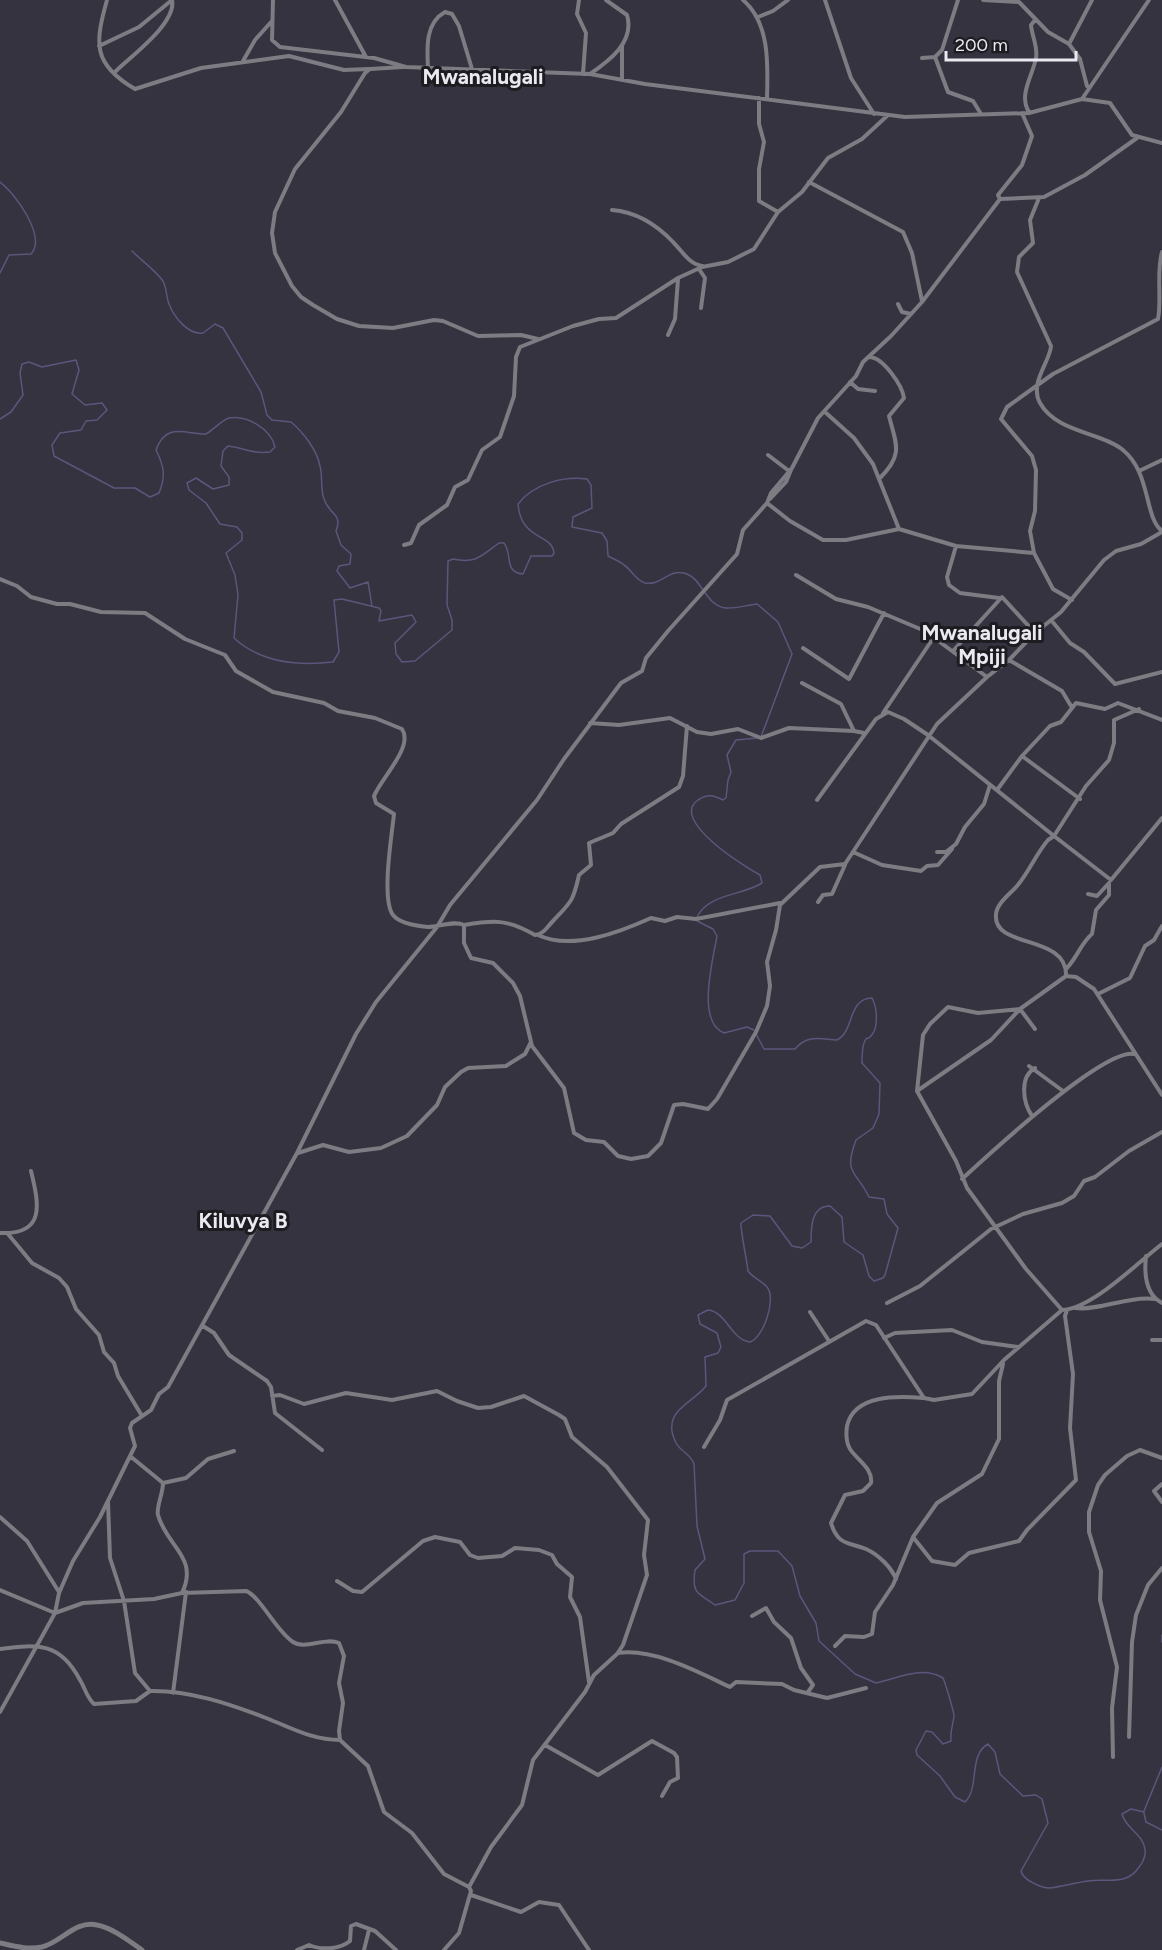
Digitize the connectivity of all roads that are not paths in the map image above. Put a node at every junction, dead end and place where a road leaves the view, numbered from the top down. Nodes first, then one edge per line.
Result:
1 (107, 0) edge
2 (172, 0) edge
3 (273, 0) edge
4 (335, 0) edge
5 (579, 0) edge
6 (606, 0) edge
7 (743, 0) edge
8 (788, 0) edge
9 (825, 0) edge
10 (958, 0) edge
11 (983, 0) edge
12 (1092, 0) edge
13 (1149, 0) edge
14 (758, 17) junction
15 (1035, 20) junction
16 (272, 21) junction
17 (1069, 44) junction
18 (622, 45) junction
19 (98, 46) junction
20 (935, 57) junction
21 (366, 58) junction
22 (922, 58) dead end
23 (243, 61) junction
24 (406, 67) junction
25 (428, 68) junction
26 (370, 69) junction
27 (472, 69) junction
28 (115, 72) junction
29 (583, 74) junction
30 (590, 74) junction
31 (622, 80) junction
32 (1088, 87) junction
33 (759, 98) junction
34 (767, 98) junction
35 (1082, 99) junction
36 (1022, 113) junction
37 (1029, 113) junction
38 (981, 114) junction
39 (875, 115) junction
40 (887, 116) junction
41 (1137, 138) junction
42 (1162, 143) edge
43 (808, 182) junction
44 (1039, 198) junction
45 (1000, 199) junction
46 (612, 210) dead end
47 (778, 212) junction
48 (1162, 252) edge
49 (700, 267) junction
50 (678, 278) junction
51 (922, 302) junction
52 (898, 304) dead end
53 (701, 308) dead end
54 (911, 314) junction
55 (668, 335) dead end
56 (539, 339) junction
57 (868, 357) junction
58 (850, 382) junction
59 (1038, 383) junction
60 (875, 391) dead end
61 (825, 412) junction
62 (768, 455) dead end
63 (1162, 460) edge
64 (790, 470) junction
65 (1139, 471) junction
66 (880, 478) junction
67 (768, 501) junction
68 (898, 529) junction
69 (1162, 531) edge
70 (404, 545) dead end
71 (956, 546) junction
72 (1034, 553) junction
73 (796, 574) dead end
74 (0, 579) edge
75 (999, 598) junction
76 (1072, 600) junction
77 (884, 613) junction
78 (1051, 620) junction
79 (1035, 633) junction
80 (934, 637) junction
81 (803, 648) dead end
82 (953, 651) junction
83 (1009, 660) junction
84 (1162, 672) edge
85 (987, 677) junction
86 (802, 683) dead end
87 (1071, 706) junction
88 (1139, 709) junction
89 (883, 713) junction
90 (1162, 720) edge
91 (590, 723) junction
92 (687, 726) junction
93 (854, 731) junction
94 (865, 734) junction
95 (928, 735) junction
96 (1022, 756) junction
97 (990, 785) junction
98 (997, 790) junction
99 (1080, 799) junction
100 (817, 800) dead end
101 (1162, 818) edge
102 (1054, 836) junction
103 (951, 849) junction
104 (853, 852) junction
105 (937, 852) dead end
106 (845, 864) junction
107 (1110, 882) junction
108 (1088, 894) dead end
109 (781, 902) junction
110 (818, 902) dead end
111 (464, 925) junction
112 (437, 926) junction
113 (1162, 926) edge
114 (538, 935) junction
115 (1066, 969) junction
116 (1066, 976) junction
117 (1098, 994) junction
118 (1020, 1010) junction
119 (1035, 1029) dead end
120 (531, 1042) junction
121 (1134, 1054) junction
122 (1029, 1066) dead end
123 (1035, 1068) junction
124 (917, 1091) junction
125 (1063, 1091) junction
126 (1162, 1095) edge
127 (1032, 1116) junction
128 (1162, 1132) edge
129 (297, 1153) junction
130 (31, 1171) dead end
131 (962, 1179) junction
132 (996, 1227) junction
133 (0, 1233) edge
134 (8, 1234) junction
135 (1162, 1244) edge
136 (1146, 1256) junction
137 (1155, 1299) junction
138 (887, 1303) dead end
139 (1162, 1303) edge
140 (1075, 1307) junction
141 (1065, 1310) junction
142 (810, 1312) dead end
143 (203, 1326) junction
144 (884, 1338) junction
145 (1152, 1340) dead end
146 (1162, 1340) edge
147 (829, 1341) junction
148 (1019, 1347) junction
149 (1004, 1360) junction
150 (272, 1396) junction
151 (924, 1398) junction
152 (142, 1416) junction
153 (704, 1447) dead end
154 (322, 1450) dead end
155 (234, 1451) dead end
156 (130, 1456) junction
157 (1162, 1458) edge
158 (163, 1483) junction
159 (1162, 1484) edge
160 (108, 1500) junction
161 (1162, 1502) edge
162 (0, 1517) edge
163 (914, 1537) junction
164 (1162, 1568) edge
165 (896, 1579) junction
166 (337, 1581) dead end
167 (0, 1590) edge
168 (59, 1593) junction
169 (184, 1593) junction
170 (124, 1601) junction
171 (55, 1612) junction
172 (752, 1616) dead end
173 (835, 1646) dead end
174 (34, 1647) junction
175 (0, 1649) edge
176 (617, 1654) junction
177 (589, 1682) junction
178 (866, 1688) dead end
179 (150, 1691) junction
180 (172, 1693) junction
181 (808, 1693) junction
182 (0, 1712) edge
183 (1129, 1737) dead end
184 (340, 1740) junction
185 (545, 1745) junction
186 (1113, 1756) dead end
187 (662, 1796) dead end
188 (469, 1887) junction
189 (471, 1895) junction
190 (369, 1930) junction
191 (0, 1943) edge
192 (142, 1950) edge
193 (297, 1950) edge
194 (364, 1950) edge
195 (396, 1950) edge
196 (444, 1950) edge
197 (589, 1950) edge

1 - 19 street
2 - 19 street
2 - 28 street
3 - 16 street
4 - 21 street
5 - 29 street
6 - 18 street
7 - 14 street
8 - 14 street
9 - 39 street
10 - 20 street
11 - 15 street
12 - 17 street
13 - 32 street
14 - 34 street
15 - 17 street
15 - 37 street
16 - 21 street
16 - 23 street
17 - 32 street
18 - 30 street
18 - 31 street
19 - 28 street
20 - 22 street
20 - 38 street
21 - 24 street
23 - 26 street
23 - 28 street
24 - 25 street
24 - 26 street
25 - 27 street
25 - 27 street
26 - 56 street
27 - 29 street
29 - 30 street
30 - 31 street
31 - 33 street
32 - 35 street
33 - 34 street
33 - 47 street
34 - 39 street
35 - 37 street
35 - 41 street
36 - 37 street
36 - 38 street
36 - 45 street
38 - 40 street
39 - 40 street
40 - 43 street
41 - 42 street
41 - 44 street
43 - 47 street
43 - 51 street
44 - 45 street
44 - 59 street
45 - 51 street
46 - 49 street
47 - 49 street
48 - 59 street
49 - 50 street
49 - 53 street
50 - 55 street
50 - 56 street
51 - 54 street
52 - 54 street
54 - 57 street
56 - 70 street
57 - 58 street
57 - 66 street
58 - 60 street
58 - 61 street
59 - 65 street
59 - 72 street
61 - 64 street
61 - 66 street
62 - 64 street
63 - 65 street
64 - 67 street
65 - 69 street
66 - 68 street
67 - 68 street
67 - 91 street
68 - 71 street
69 - 76 street
71 - 72 street
71 - 75 street
72 - 76 street
73 - 77 street
74 - 112 street
75 - 79 street
75 - 82 street
76 - 78 street
77 - 80 street
77 - 81 street
78 - 79 street
78 - 84 street
79 - 83 street
80 - 82 street
80 - 89 street
82 - 85 street
83 - 85 street
83 - 87 street
85 - 95 street
86 - 93 street
87 - 88 street
87 - 96 street
88 - 90 street
88 - 99 street
89 - 94 street
89 - 95 street
91 - 92 street
91 - 112 street
92 - 93 street
92 - 114 street
93 - 94 street
94 - 100 street
95 - 97 street
95 - 104 street
96 - 98 street
96 - 99 street
97 - 98 street
97 - 103 street
98 - 102 street
99 - 102 street
101 - 107 street
102 - 107 street
102 - 115 street
103 - 104 street
103 - 105 street
104 - 106 street
106 - 109 street
106 - 110 street
107 - 108 street
107 - 115 street
109 - 114 street
109 - 120 street
111 - 112 street
111 - 114 street
111 - 120 street
112 - 129 street
113 - 117 street
115 - 116 street
116 - 117 street
116 - 118 street
117 - 121 street
118 - 119 street
118 - 124 street
118 - 124 street
120 - 129 street
121 - 125 street
121 - 126 street
122 - 123 street
123 - 125 street
123 - 127 street
124 - 131 street
125 - 127 street
127 - 131 street
128 - 132 street
129 - 143 street
130 - 134 street
131 - 132 street
132 - 138 street
132 - 141 street
133 - 134 street
134 - 152 street
135 - 136 street
136 - 137 street
136 - 140 street
137 - 139 street
137 - 140 street
140 - 141 street
141 - 148 street
141 - 163 street
142 - 147 street
143 - 150 street
143 - 152 street
144 - 147 street
144 - 148 street
144 - 151 street
145 - 146 street
147 - 153 street
148 - 149 street
149 - 151 street
149 - 163 street
150 - 154 street
150 - 176 street
151 - 165 street
152 - 156 street
155 - 158 street
156 - 158 street
156 - 160 street
157 - 186 street
158 - 169 street
159 - 161 street
160 - 168 street
160 - 170 street
162 - 168 street
163 - 165 street
164 - 183 street
165 - 173 street
166 - 177 street
167 - 171 street
168 - 171 street
169 - 170 street
169 - 180 street
169 - 184 street
170 - 171 street
170 - 179 street
171 - 174 street
172 - 181 street
174 - 175 street
174 - 179 street
174 - 182 street
176 - 177 street
176 - 181 street
177 - 185 street
178 - 181 street
179 - 180 street
180 - 184 street
184 - 188 street
185 - 187 street
185 - 188 street
188 - 189 street
189 - 196 street
189 - 197 street
190 - 193 street
190 - 194 street
190 - 195 street
191 - 192 street

